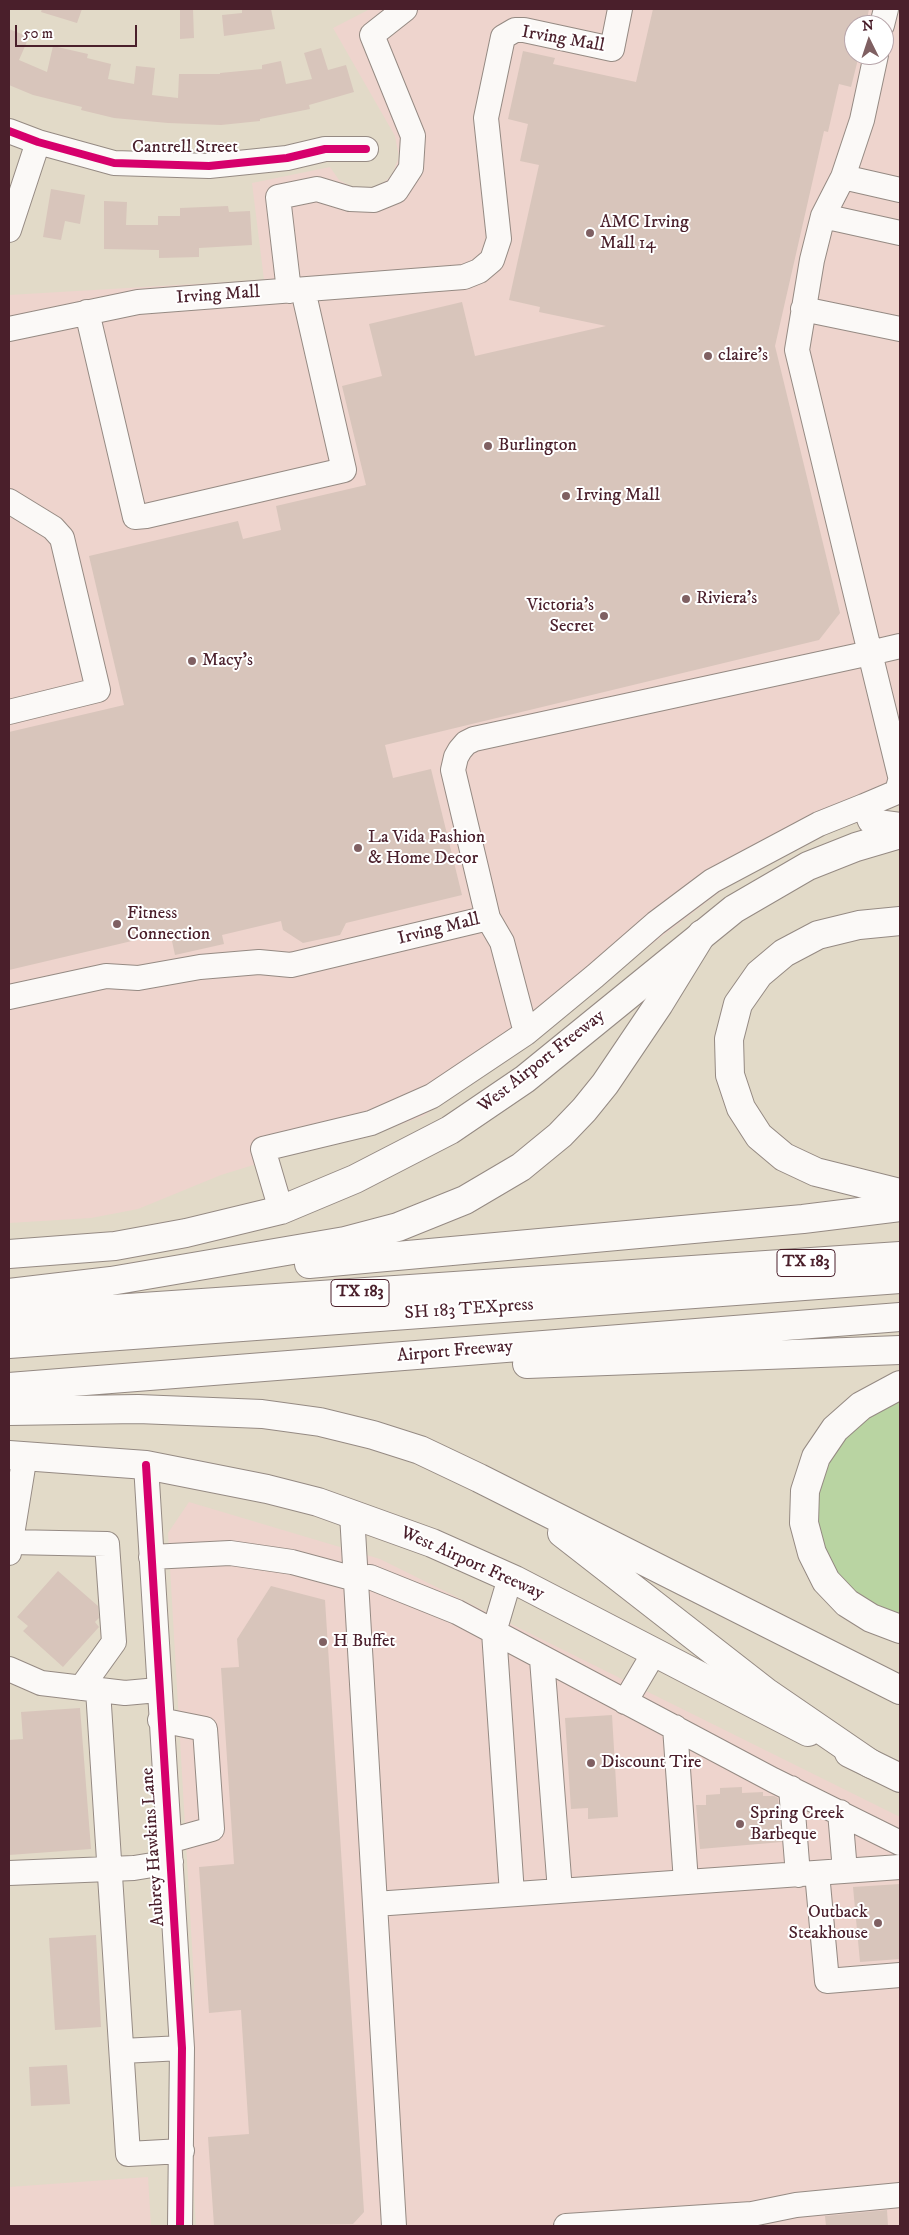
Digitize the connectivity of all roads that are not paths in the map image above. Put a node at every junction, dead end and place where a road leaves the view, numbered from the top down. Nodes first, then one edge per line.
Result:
1 (405, 9) edge
2 (620, 9) edge
3 (874, 65) edge
4 (9, 132) edge
5 (38, 142) junction
6 (366, 149) dead end
7 (843, 177) junction
8 (900, 190) edge
9 (824, 216) junction
10 (9, 230) edge
11 (900, 233) edge
12 (296, 291) junction
13 (803, 310) junction
14 (87, 312) junction
15 (9, 329) edge
16 (900, 329) edge
17 (9, 501) edge
18 (900, 646) edge
19 (870, 653) junction
20 (9, 712) edge
21 (900, 776) edge
22 (900, 780) edge
23 (864, 806) junction
24 (900, 825) edge
25 (900, 834) edge
26 (488, 918) junction
27 (900, 921) edge
28 (702, 934) junction
29 (9, 997) edge
30 (526, 1033) junction
31 (900, 1193) edge
32 (900, 1207) edge
33 (281, 1210) junction
34 (9, 1254) edge
35 (900, 1256) edge
36 (900, 1279) edge
37 (111, 1280) junction
38 (9, 1294) edge
39 (900, 1294) edge
40 (9, 1316) edge
41 (900, 1317) edge
42 (9, 1344) edge
43 (900, 1350) edge
44 (9, 1358) edge
45 (377, 1359) junction
46 (900, 1385) edge
47 (9, 1387) edge
48 (9, 1411) edge
49 (17, 1455) edge
50 (146, 1465) junction
51 (479, 1478) junction
52 (352, 1514) junction
53 (10, 1547) edge
54 (151, 1558) junction
55 (510, 1578) junction
56 (355, 1579) junction
57 (900, 1629) edge
58 (494, 1632) junction
59 (654, 1653) junction
60 (542, 1659) junction
61 (9, 1669) edge
62 (90, 1689) junction
63 (158, 1690) junction
64 (900, 1690) edge
65 (625, 1702) junction
66 (160, 1720) junction
67 (675, 1728) junction
68 (871, 1764) junction
69 (900, 1778) edge
70 (791, 1788) junction
71 (840, 1812) junction
72 (900, 1843) edge
73 (170, 1851) junction
74 (900, 1868) edge
75 (110, 1869) junction
76 (845, 1871) junction
77 (9, 1873) edge
78 (807, 1874) junction
79 (686, 1882) junction
80 (560, 1891) junction
81 (512, 1894) junction
82 (375, 1904) junction
83 (900, 1975) edge
84 (182, 2048) junction
85 (122, 2051) junction
86 (182, 2152) junction
87 (900, 2195) edge
88 (180, 2226) edge
89 (394, 2226) edge
90 (566, 2226) edge

1 - 12 street
2 - 12 street, Irving Mall
3 - 7 street
4 - 5 street, Cantrell Street
5 - 6 street, Cantrell Street
5 - 10 street
7 - 8 street
7 - 9 street
9 - 11 street
9 - 13 street
12 - 14 street, Irving Mall
12 - 14 street
13 - 16 street
13 - 19 street
14 - 15 street, Irving Mall
17 - 20 street
18 - 19 street
19 - 21 street
19 - 26 street, Irving Mall
22 - 23 street
23 - 24 street
23 - 30 street
25 - 28 main road, West Airport Freeway
26 - 29 street, Irving Mall
26 - 30 street
27 - 31 main road
28 - 33 main road, West Airport Freeway
28 - 37 main road
30 - 33 street
32 - 37 main road
33 - 34 main road, West Airport Freeway
35 - 40 main road, TX 183
36 - 42 main road, SH 183 TEXpress
37 - 38 main road
39 - 44 main road, SH 183 TEXpress
41 - 45 main road, Airport Freeway
43 - 45 main road
45 - 47 main road, Airport Freeway
46 - 57 main road
48 - 51 main road
49 - 50 main road, West Airport Freeway
49 - 53 street
50 - 52 main road, West Airport Freeway
50 - 54 street, Aubrey Hawkins Lane
51 - 64 main road
51 - 68 main road
52 - 55 main road, West Airport Freeway
52 - 56 street
53 - 62 street
54 - 56 street
54 - 63 street, Aubrey Hawkins Lane
55 - 58 street
55 - 59 main road, West Airport Freeway
56 - 58 street
56 - 82 street
58 - 60 street
58 - 81 street
59 - 65 street
59 - 68 main road, West Airport Freeway
60 - 65 street
60 - 80 street
61 - 62 street
62 - 63 street
62 - 75 street
63 - 66 street, Aubrey Hawkins Lane
65 - 67 street
66 - 73 street, Aubrey Hawkins Lane
66 - 73 street
67 - 70 street
67 - 79 street
68 - 69 main road, West Airport Freeway
70 - 71 street
70 - 78 street
71 - 72 street
71 - 76 street
73 - 75 street
73 - 84 street, Aubrey Hawkins Lane
74 - 76 street
75 - 77 street
75 - 85 street
76 - 78 street
78 - 79 street
78 - 83 street
79 - 80 street
80 - 81 street
81 - 82 street
82 - 89 street
84 - 85 street
84 - 86 street, Aubrey Hawkins Lane
85 - 86 street
86 - 88 street, Aubrey Hawkins Lane
87 - 90 street

